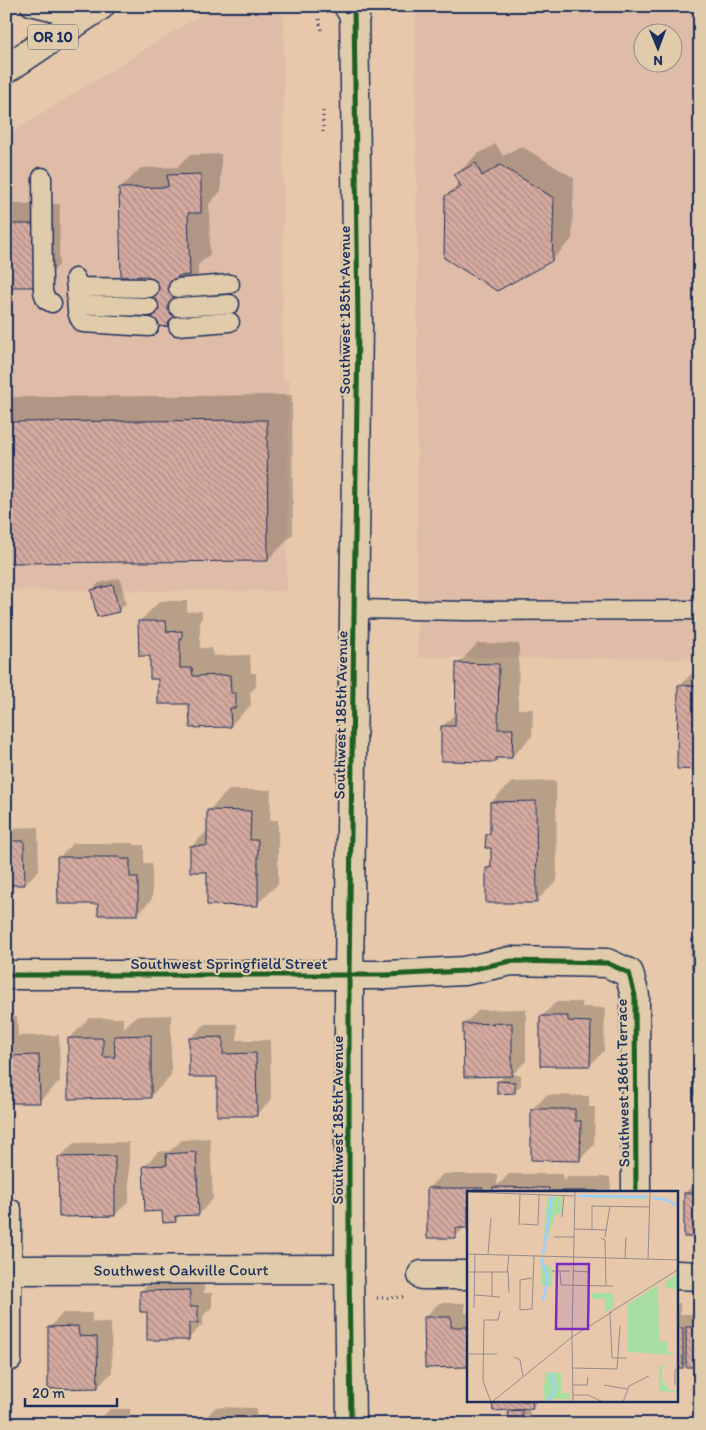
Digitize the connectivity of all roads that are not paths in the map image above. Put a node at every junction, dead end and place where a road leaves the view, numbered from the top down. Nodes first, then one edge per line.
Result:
1 (30, 6) edge
2 (93, 10) edge
3 (352, 10) edge
4 (6, 69) edge
5 (42, 177) dead end
6 (230, 284) dead end
7 (149, 288) dead end
8 (178, 288) dead end
9 (76, 293) junction
10 (52, 302) dead end
11 (230, 304) dead end
12 (178, 306) dead end
13 (149, 307) dead end
14 (230, 322) dead end
15 (178, 326) dead end
16 (149, 327) dead end
17 (355, 609) junction
18 (700, 610) edge
19 (629, 973) joint
20 (6, 975) edge
21 (349, 975) junction
22 (636, 1191) edge
23 (12, 1209) dead end
24 (349, 1269) junction
25 (13, 1270) junction
26 (422, 1275) road end
27 (467, 1275) edge
28 (678, 1276) edge
29 (700, 1276) edge
30 (12, 1361) dead end
31 (351, 1424) edge

1 - 2 lane
2 - 4 main road, OR 10
3 - 17 main road, Southwest 185th Avenue
5 - 10 lane
6 - 8 lane
7 - 9 lane
9 - 13 lane
9 - 16 lane
11 - 12 lane
14 - 15 lane
17 - 18 lane
17 - 21 main road, Southwest 185th Avenue
19 - 21 main road, Southwest Springfield Street
19 - 22 main road, Southwest 186th Terrace
20 - 21 main road, Southwest Springfield Street
21 - 24 main road, Southwest 185th Avenue
23 - 25 lane
24 - 25 main road, Southwest Oakville Court
24 - 31 main road, Southwest 185th Avenue
25 - 30 lane
26 - 27 main road
28 - 29 main road

